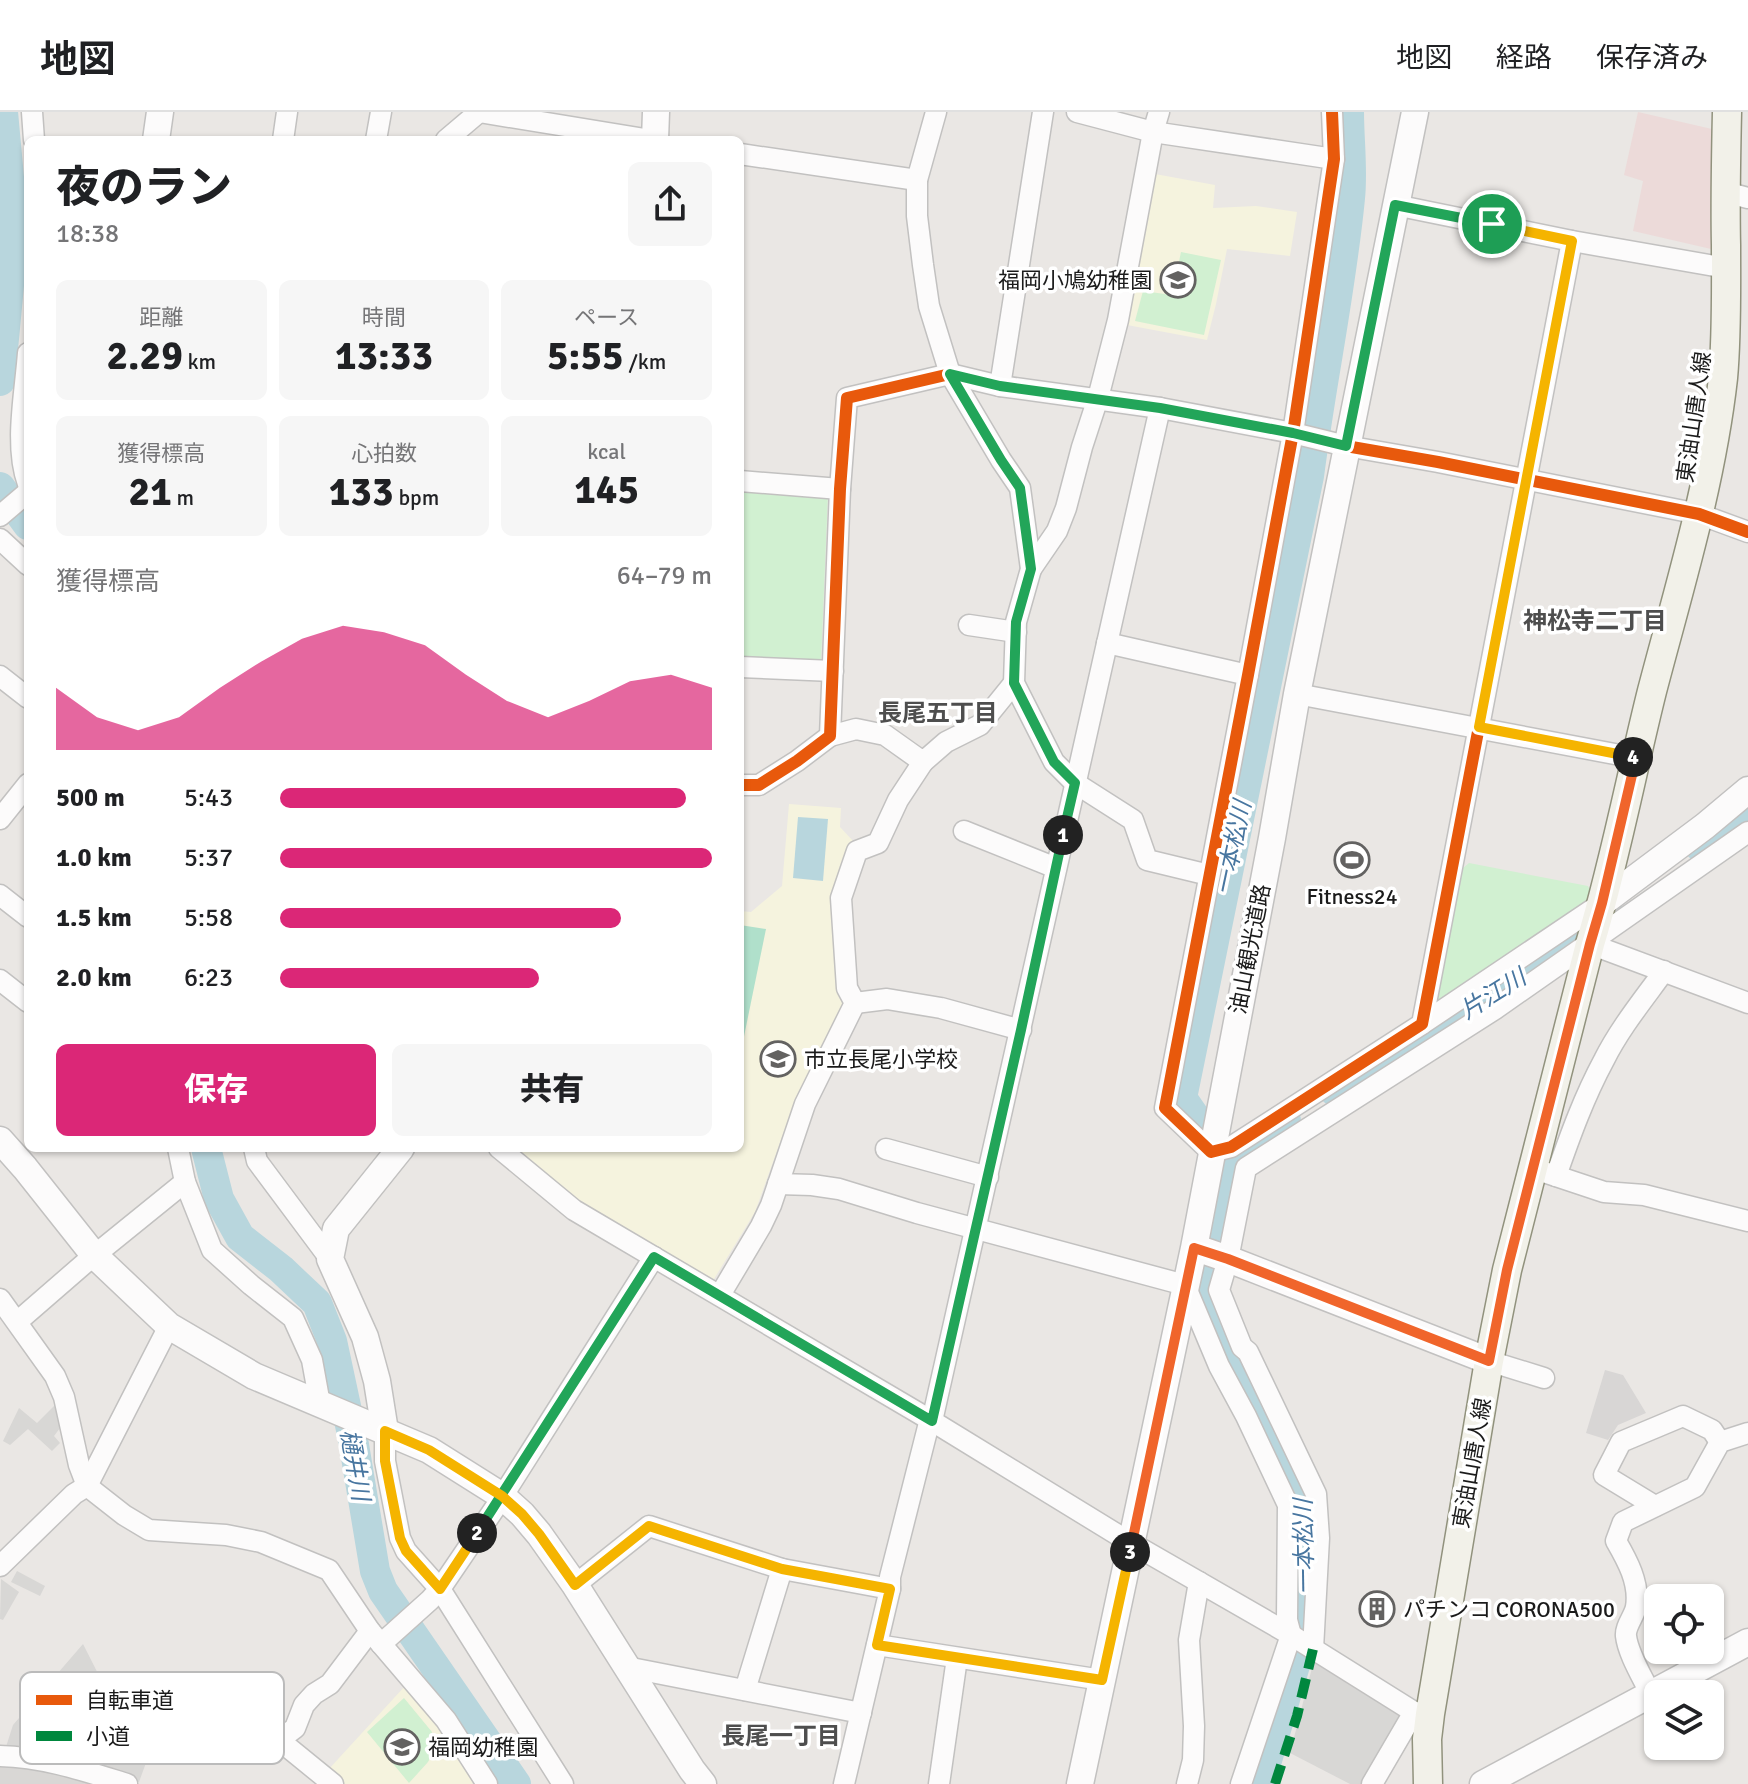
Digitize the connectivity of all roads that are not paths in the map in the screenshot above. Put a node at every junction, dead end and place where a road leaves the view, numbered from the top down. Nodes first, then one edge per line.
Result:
1 (32, 112) edge
2 (160, 112) edge
3 (287, 112) edge
4 (381, 112) edge
5 (479, 112) edge
6 (656, 112) edge
7 (936, 112) edge
8 (1043, 112) edge
9 (1077, 112) edge
10 (1332, 112) edge
11 (1415, 112) edge
12 (1727, 112) edge
13 (1156, 122) edge
14 (34, 136) edge
15 (157, 136) edge
16 (284, 136) edge
17 (377, 136) edge
18 (451, 136) edge
19 (628, 136) edge
20 (653, 136) edge
21 (744, 155) edge
22 (1334, 159) junction
23 (917, 180) junction
24 (1737, 195) edge
25 (1395, 205) junction
26 (1572, 241) junction
27 (1726, 268) junction
28 (950, 374) junction
29 (1000, 386) junction
30 (1098, 398) junction
31 (24, 403) edge
32 (1160, 408) junction
33 (1296, 433) junction
34 (1336, 444) junction
35 (24, 474) edge
36 (1525, 479) junction
37 (744, 481) edge
38 (840, 489) junction
39 (24, 495) edge
40 (1699, 514) junction
41 (0, 516) edge
42 (1748, 532) edge
43 (0, 539) edge
44 (24, 561) edge
45 (1031, 569) junction
46 (969, 625) dead end
47 (1016, 632) junction
48 (1107, 643) junction
49 (744, 667) edge
50 (833, 671) junction
51 (1248, 675) junction
52 (0, 676) edge
53 (1014, 683) junction
54 (1297, 694) junction
55 (24, 695) edge
56 (1479, 727) junction
57 (830, 736) junction
58 (1636, 758) junction
59 (923, 762) junction
60 (1075, 783) junction
61 (744, 785) edge
62 (24, 789) edge
63 (1748, 790) edge
64 (0, 819) edge
65 (964, 831) dead end
66 (1748, 832) edge
67 (1056, 868) junction
68 (1209, 875) junction
69 (0, 895) edge
70 (1602, 905) junction
71 (24, 914) edge
72 (1591, 940) junction
73 (1664, 971) junction
74 (0, 980) edge
75 (24, 999) edge
76 (855, 1003) junction
77 (1748, 1003) edge
78 (1422, 1024) junction
79 (1021, 1030) junction
80 (0, 1140) edge
81 (886, 1149) dead end
82 (1217, 1150) junction
83 (179, 1152) edge
84 (255, 1152) edge
85 (398, 1152) edge
86 (504, 1152) edge
87 (1544, 1172) junction
88 (988, 1177) junction
89 (185, 1182) junction
90 (778, 1184) junction
91 (1748, 1221) edge
92 (976, 1228) junction
93 (1210, 1253) junction
94 (94, 1255) junction
95 (654, 1257) junction
96 (330, 1259) junction
97 (1185, 1285) junction
98 (720, 1295) junction
99 (0, 1299) edge
100 (17, 1322) junction
101 (169, 1326) junction
102 (1489, 1361) junction
103 (1544, 1378) dead end
104 (320, 1404) junction
105 (932, 1421) junction
106 (385, 1431) junction
107 (1748, 1433) edge
108 (1720, 1442) junction
109 (87, 1486) junction
110 (502, 1496) junction
111 (1655, 1506) junction
112 (1131, 1543) junction
113 (0, 1566) edge
114 (782, 1569) junction
115 (1199, 1582) junction
116 (575, 1585) junction
117 (890, 1589) junction
118 (435, 1595) junction
119 (1291, 1635) junction
120 (379, 1638) junction
121 (1748, 1642) edge
122 (877, 1645) junction
123 (1311, 1648) junction
124 (957, 1658) junction
125 (626, 1667) junction
126 (1102, 1680) junction
127 (1644, 1680) edge
128 (1678, 1680) edge
129 (745, 1690) junction
130 (1644, 1699) edge
131 (861, 1713) junction
132 (1422, 1713) junction
133 (284, 1736) edge
134 (284, 1744) edge
135 (0, 1756) edge
136 (20, 1757) edge
137 (55, 1764) edge
138 (1491, 1783) edge
139 (127, 1784) edge
140 (333, 1784) edge
141 (487, 1784) edge
142 (563, 1784) edge
143 (703, 1784) edge
144 (844, 1784) edge
145 (939, 1784) edge
146 (1080, 1784) edge
147 (1187, 1784) edge
148 (1241, 1784) edge
149 (1372, 1784) edge
150 (1428, 1784) edge

1 - 14 street
2 - 15 street
3 - 16 street
4 - 17 street
5 - 18 street
5 - 19 street
6 - 20 street
7 - 23 street
8 - 29 street
9 - 13 street
10 - 22 street
11 - 25 street, 油山観光道路
12 - 24 main road, 東油山唐人線
13 - 22 street
13 - 30 street
21 - 23 street
22 - 33 street
23 - 28 street
24 - 27 main road, 東油山唐人線
25 - 26 street
25 - 34 street, 油山観光道路
26 - 27 street
26 - 36 street
27 - 40 main road, 東油山唐人線
28 - 29 street
28 - 38 street
28 - 45 street
29 - 30 street
30 - 32 street
30 - 45 street
31 - 35 street
32 - 33 street
32 - 48 street
33 - 34 street
33 - 51 street
34 - 36 street
34 - 54 street, 油山観光道路
36 - 40 street
36 - 56 street
37 - 38 street
38 - 50 street
39 - 41 street
40 - 42 street
40 - 58 main road, 東油山唐人線
43 - 44 street
45 - 47 street
46 - 47 street
47 - 53 street
48 - 51 street
48 - 60 street
49 - 50 street
50 - 57 street
51 - 68 street
52 - 55 street
53 - 59 street
53 - 60 street
54 - 56 street
54 - 82 street, 油山観光道路
56 - 58 street
56 - 78 street
57 - 59 street
57 - 61 street
58 - 70 main road, 東油山唐人線
59 - 76 street
60 - 67 street
60 - 68 street
62 - 64 street
63 - 70 street
65 - 67 street
66 - 72 street
67 - 79 street
68 - 82 street
69 - 71 street
70 - 72 main road, 東油山唐人線
70 - 78 street
72 - 73 street
72 - 87 main road, 東油山唐人線
72 - 93 street
73 - 77 street
73 - 87 street
74 - 75 street
76 - 79 street
76 - 90 street
78 - 82 street
79 - 88 street
80 - 94 street
81 - 88 street
82 - 93 street, 油山観光道路
83 - 89 street
84 - 96 street
85 - 96 street
86 - 95 street
87 - 91 street
87 - 102 main road, 東油山唐人線
88 - 92 street
89 - 94 street
89 - 104 street
90 - 92 street
90 - 98 street
92 - 97 street
92 - 105 street
93 - 97 street, 油山観光道路
93 - 102 street
93 - 123 street
94 - 100 street
94 - 101 street
95 - 98 street
95 - 110 street
96 - 106 street
97 - 112 street, 油山観光道路
97 - 119 street
98 - 105 street
99 - 100 street
100 - 109 street
101 - 104 street
101 - 109 street
102 - 103 street
102 - 132 main road, 東油山唐人線
104 - 106 street
105 - 112 street
105 - 117 street
106 - 110 street
106 - 118 street
107 - 108 street
108 - 111 street
108 - 111 street
109 - 113 street
109 - 120 street
110 - 116 street
110 - 118 street
111 - 127 street
112 - 115 street
112 - 126 street, 油山観光道路
114 - 116 street
114 - 117 street
114 - 129 street
115 - 119 street
115 - 147 street
116 - 125 street
117 - 122 street
118 - 120 street
118 - 142 street
119 - 123 street
119 - 148 street
120 - 133 street
120 - 141 street
121 - 128 street
122 - 124 street
122 - 131 street
123 - 132 street
124 - 126 street
124 - 145 street
125 - 129 street
125 - 143 street
126 - 146 street, 油山観光道路
129 - 131 street
130 - 138 street
131 - 144 street
132 - 149 street
132 - 150 main road, 東油山唐人線
134 - 140 street
135 - 136 street
137 - 139 street

